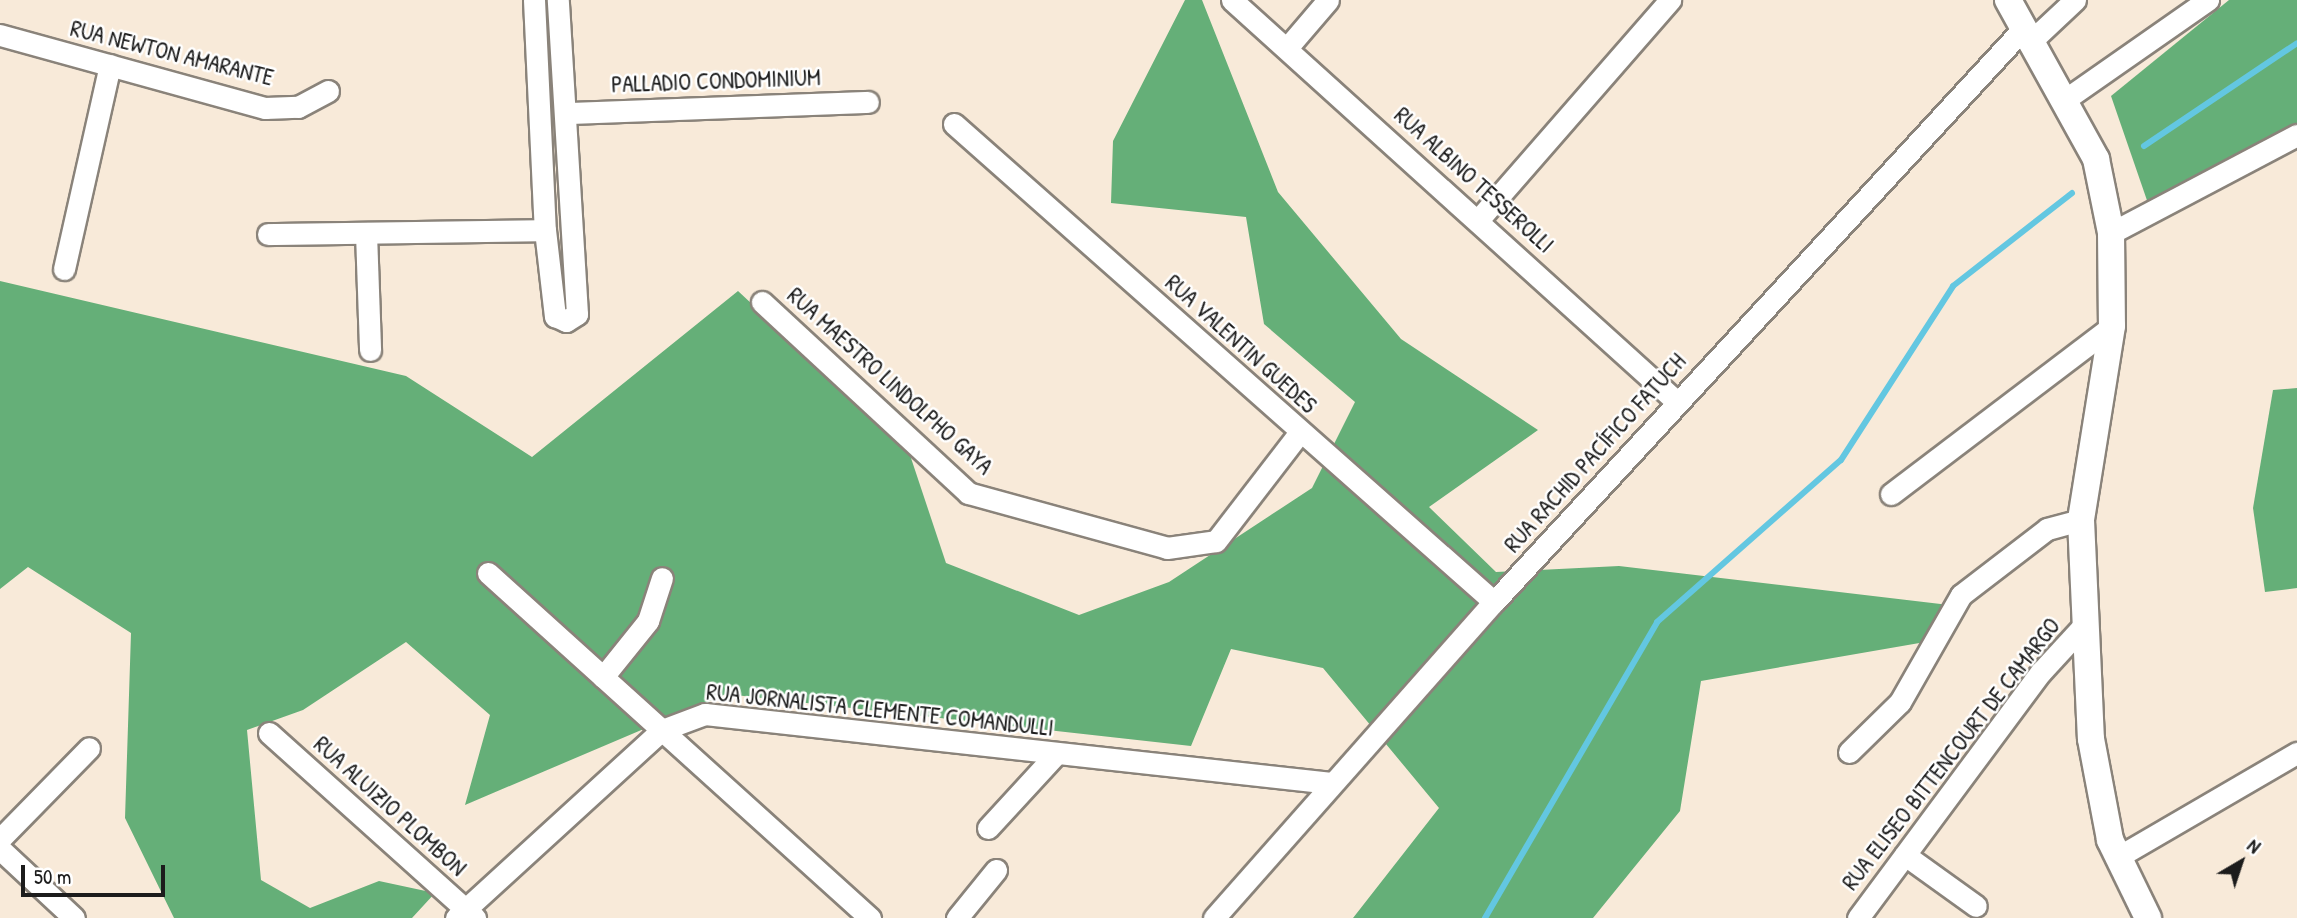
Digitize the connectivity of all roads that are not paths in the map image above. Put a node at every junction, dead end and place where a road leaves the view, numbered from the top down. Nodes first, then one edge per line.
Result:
1 (534, 0) edge
2 (558, 0) edge
3 (1232, 0) edge
4 (1328, 0) edge
5 (1670, 0) edge
6 (2008, 0) edge
7 (2075, 0) edge
8 (2208, 0) edge
9 (0, 35) edge
10 (2025, 37) junction
11 (1287, 48) junction
12 (110, 65) junction
13 (328, 91) dead end
14 (2063, 101) junction
15 (867, 102) dead end
16 (567, 113) junction
17 (954, 124) dead end
18 (2297, 135) edge
19 (1479, 219) junction
20 (545, 230) junction
21 (366, 233) junction
22 (2111, 233) junction
23 (268, 234) dead end
24 (64, 269) dead end
25 (762, 302) dead end
26 (2112, 326) junction
27 (370, 350) dead end
28 (1677, 402) junction
29 (1300, 432) junction
30 (1891, 494) dead end
31 (2081, 520) junction
32 (488, 573) dead end
33 (662, 579) dead end
34 (1494, 602) junction
35 (2086, 623) junction
36 (603, 677) junction
37 (662, 730) junction
38 (270, 733) dead end
39 (89, 748) dead end
40 (1849, 752) dead end
41 (2297, 753) edge
42 (1056, 754) junction
43 (1331, 783) junction
44 (988, 828) dead end
45 (0, 839) edge
46 (0, 849) edge
47 (1905, 855) junction
48 (2118, 857) junction
49 (996, 870) dead end
50 (1976, 906) dead end
51 (465, 915) edge
52 (74, 918) edge
53 (870, 918) edge
54 (957, 918) edge
55 (1214, 918) edge
56 (1858, 918) edge
57 (2148, 918) edge

1 - 20 street
2 - 16 street
3 - 11 street, RUA ALBINO TESSEROLLI
4 - 11 street
5 - 19 street
6 - 10 main road
7 - 10 street, RUA RACHID PACÍFICO FATUCH
8 - 14 street
9 - 12 street, RUA NEWTON AMARANTE
10 - 14 main road
10 - 28 street, RUA RACHID PACÍFICO FATUCH
11 - 19 street, RUA ALBINO TESSEROLLI
12 - 13 street, RUA NEWTON AMARANTE
12 - 24 street
14 - 22 main road
15 - 16 street, PALLADIO CONDOMINIUM
16 - 20 street
17 - 29 street, RUA VALENTIN GUEDES
18 - 22 street
19 - 28 street, RUA ALBINO TESSEROLLI
20 - 21 street
21 - 23 street
21 - 27 street
22 - 26 main road
25 - 29 street, RUA MAESTRO LINDOLPHO GAYA
26 - 30 street
26 - 31 main road
28 - 34 street, RUA RACHID PACÍFICO FATUCH
29 - 34 street, RUA VALENTIN GUEDES
31 - 35 main road
31 - 40 street
32 - 36 street
33 - 36 street
34 - 43 street, RUA RACHID PACÍFICO FATUCH
35 - 47 street, RUA ELISEO BITTENCOURT DE CAMARGO
35 - 48 main road
36 - 37 street
37 - 42 street, RUA JORNALISTA CLEMENTE COMANDULLI
37 - 51 street, RUA JORNALISTA CLEMENTE COMANDULLI
37 - 53 street
38 - 51 street, RUA ALUIZIO PLOMBON
39 - 45 street
41 - 48 street
42 - 43 street, RUA JORNALISTA CLEMENTE COMANDULLI
42 - 44 street
43 - 55 street, RUA RACHID PACÍFICO FATUCH
46 - 52 street
47 - 50 street
47 - 56 street, RUA ELISEO BITTENCOURT DE CAMARGO
48 - 57 main road
49 - 54 street

